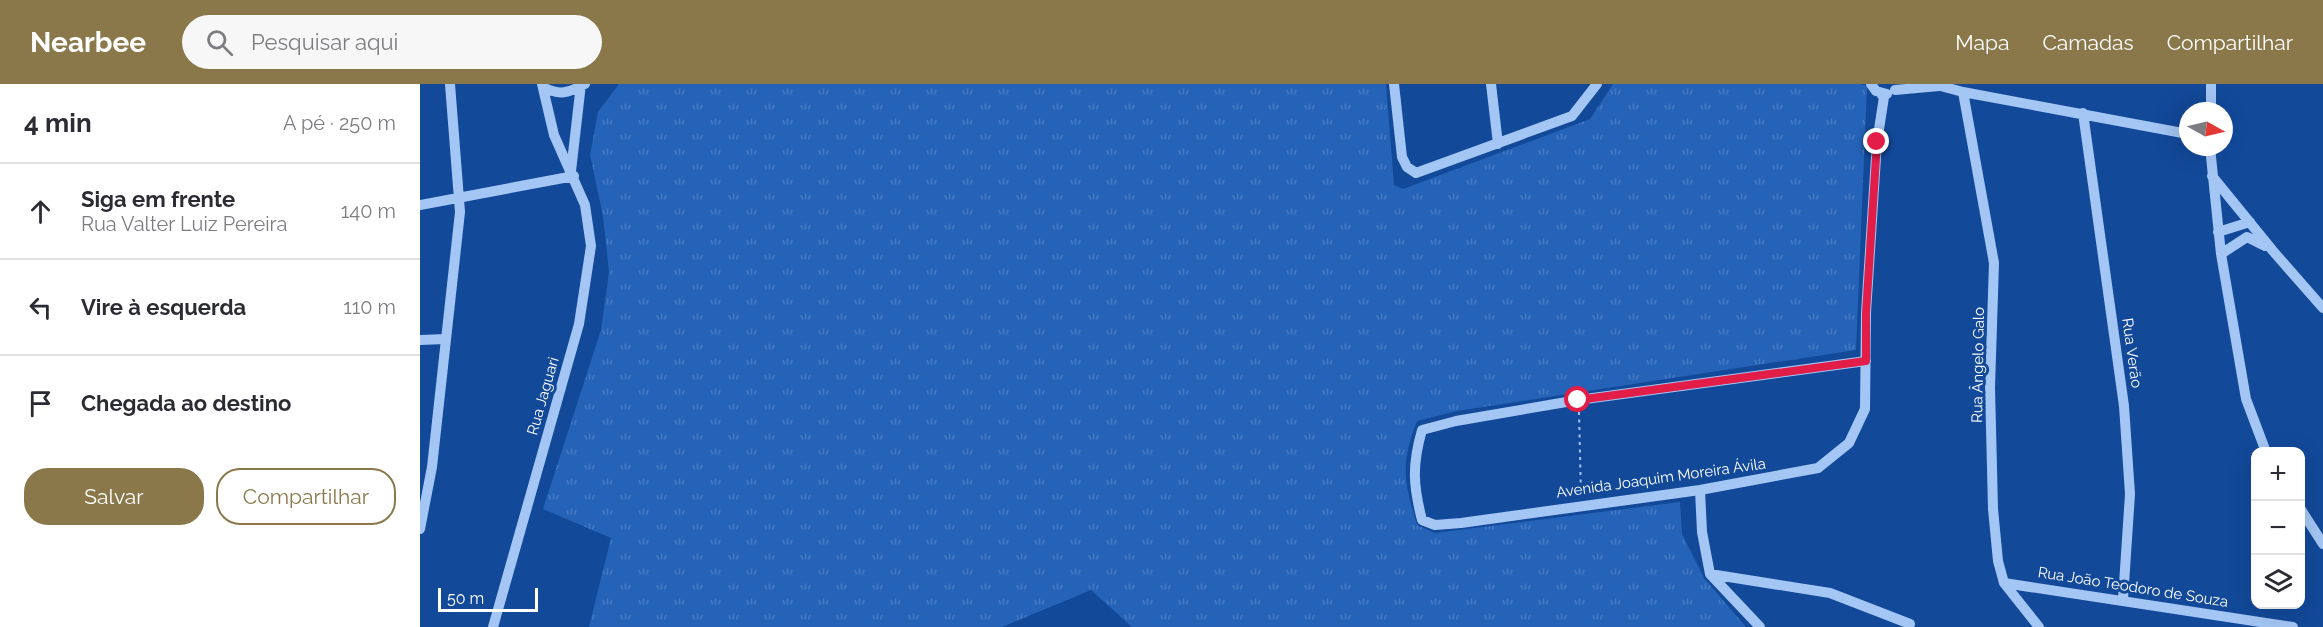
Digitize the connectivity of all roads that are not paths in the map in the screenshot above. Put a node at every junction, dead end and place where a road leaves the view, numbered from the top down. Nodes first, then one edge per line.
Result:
1 (450, 84) edge
2 (1394, 84) edge
3 (1491, 84) edge
4 (1590, 84) edge
5 (1598, 84) edge
6 (1871, 84) edge
7 (2211, 84) edge
8 (583, 85) edge
9 (1936, 85) edge
10 (542, 86) edge
11 (1897, 87) edge
12 (1963, 92) junction
13 (1881, 94) junction
14 (1584, 102) junction
15 (2211, 102) edge
16 (2083, 113) junction
17 (2179, 132) edge
18 (1498, 144) junction
19 (2211, 156) edge
20 (572, 173) junction
21 (2212, 176) junction
22 (460, 197) junction
23 (420, 205) edge
24 (2250, 222) junction
25 (2218, 232) junction
26 (2273, 251) junction
27 (2221, 254) junction
28 (2323, 308) edge
29 (446, 339) junction
30 (420, 340) edge
31 (1866, 361) junction
32 (2264, 447) edge
33 (1700, 490) junction
34 (2305, 515) edge
35 (420, 529) edge
36 (2323, 544) edge
37 (1710, 574) junction
38 (2004, 583) junction
39 (2123, 599) junction
40 (1910, 624) dead end
41 (493, 627) edge
42 (1760, 627) edge
43 (2039, 627) edge
44 (2294, 627) edge

1 - 22 street
2 - 18 street
3 - 18 street
4 - 5 street
4 - 14 street
5 - 14 street
6 - 13 street
7 - 15 street
8 - 10 street
8 - 20 street, Rua Jaguari
9 - 11 street
9 - 12 street
10 - 20 street, Rua Jaguari
11 - 13 street
12 - 16 street
12 - 38 street, Rua Ângelo Galo
13 - 31 street, Avenida Joaquim Moreira Ávila
14 - 18 street
16 - 17 street
16 - 39 street, Rua Verão
19 - 21 street
20 - 22 street
20 - 41 street, Rua Jaguari
21 - 24 street
21 - 25 street
22 - 23 street
22 - 29 street
24 - 25 street
24 - 26 street
25 - 27 street
26 - 27 street
26 - 28 street
27 - 32 street
29 - 30 street
29 - 35 street
31 - 33 street, Avenida Joaquim Moreira Ávila
31 - 33 street, Avenida Joaquim Moreira Ávila
33 - 37 street
34 - 36 street
37 - 40 street
37 - 42 street
38 - 39 street, Rua João Teodoro de Souza
38 - 43 street, Rua Ângelo Galo
39 - 44 street, Rua João Teodoro de Souza

